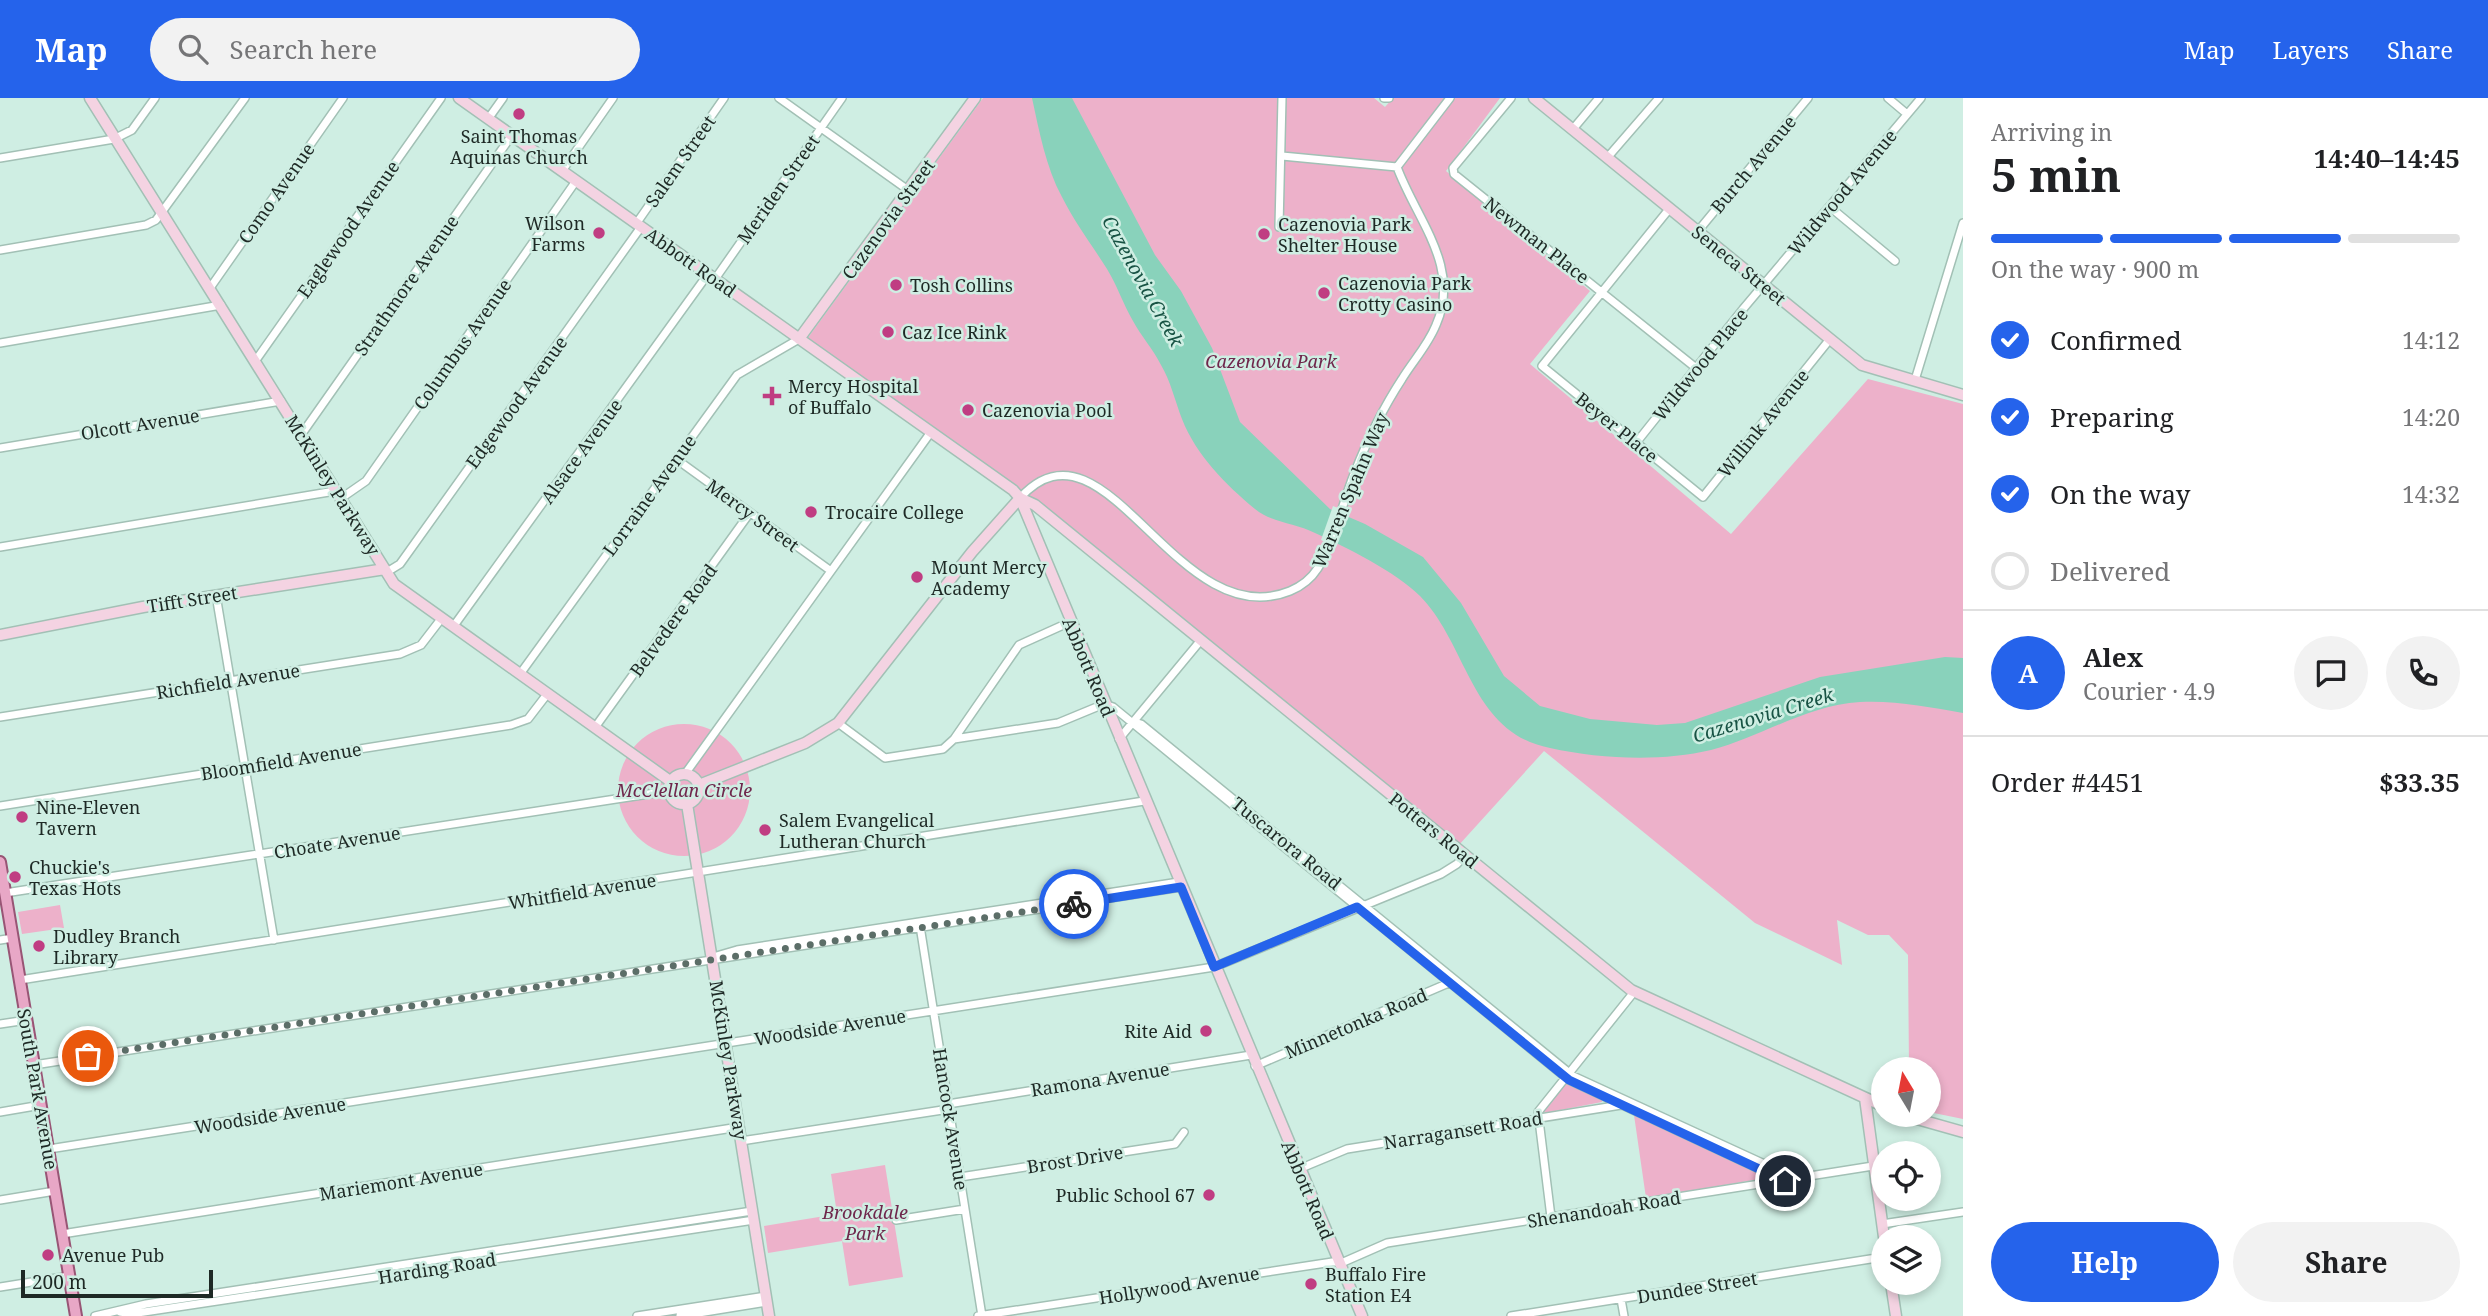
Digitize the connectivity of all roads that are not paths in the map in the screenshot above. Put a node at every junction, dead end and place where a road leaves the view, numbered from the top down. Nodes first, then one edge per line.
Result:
1 (90, 98) edge
2 (155, 98) edge
3 (245, 98) edge
4 (343, 98) edge
5 (441, 98) edge
6 (459, 98) edge
7 (503, 98) edge
8 (613, 98) edge
9 (724, 98) edge
10 (779, 98) edge
11 (842, 98) edge
12 (975, 98) edge
13 (1282, 98) edge
14 (1384, 98) edge
15 (1389, 98) edge
16 (1450, 98) edge
17 (1511, 98) edge
18 (1534, 98) edge
19 (1599, 98) edge
20 (1659, 98) edge
21 (1808, 98) edge
22 (1888, 98) edge
23 (1921, 98) edge
24 (1908, 114) junction
25 (488, 119) junction
26 (821, 128) junction
27 (1573, 130) junction
28 (512, 135) junction
29 (114, 139) junction
30 (1282, 156) junction
31 (0, 158) edge
32 (1607, 158) junction
33 (1397, 167) junction
34 (562, 171) junction
35 (576, 181) junction
36 (908, 190) junction
37 (1830, 207) junction
38 (1670, 208) junction
39 (163, 215) junction
40 (1963, 223) edge
41 (638, 225) junction
42 (1279, 227) dead end
43 (1698, 231) junction
44 (0, 250) edge
45 (1895, 261) dead end
46 (711, 277) junction
47 (1763, 285) junction
48 (210, 288) junction
49 (1601, 291) junction
50 (221, 305) junction
51 (799, 339) junction
52 (1830, 339) junction
53 (0, 343) edge
54 (256, 360) junction
55 (1696, 368) junction
56 (1915, 380) junction
57 (1963, 395) edge
58 (281, 401) junction
59 (931, 432) junction
60 (301, 435) junction
61 (1636, 443) junction
62 (0, 448) edge
63 (676, 459) junction
64 (1693, 489) joint
65 (338, 495) junction
66 (1020, 498) junction
67 (749, 513) junction
68 (0, 547) edge
69 (386, 570) junction
70 (831, 571) junction
71 (216, 595) junction
72 (441, 619) junction
73 (1070, 622) junction
74 (453, 627) junction
75 (0, 635) edge
76 (1201, 640) junction
77 (520, 674) junction
78 (231, 680) junction
79 (548, 693) junction
80 (1104, 704) junction
81 (0, 717) edge
82 (1133, 722) junction
83 (838, 723) junction
84 (596, 726) junction
85 (954, 739) junction
86 (1119, 739) junction
87 (245, 766) junction
88 (685, 774) junction
89 (699, 785) junction
90 (669, 786) junction
91 (1144, 801) junction
92 (687, 804) junction
93 (0, 806) edge
94 (260, 853) junction
95 (1465, 855) junction
96 (0, 863) edge
97 (698, 872) junction
98 (1180, 884) junction
99 (5, 893) junction
100 (1360, 906) junction
101 (920, 925) junction
102 (13, 938) junction
103 (0, 940) edge
104 (274, 940) junction
105 (713, 958) junction
106 (1214, 967) junction
107 (20, 980) junction
108 (1453, 982) junction
109 (1634, 992) junction
110 (933, 1011) junction
111 (26, 1020) junction
112 (0, 1024) edge
113 (726, 1042) junction
114 (1251, 1055) junction
115 (34, 1065) junction
116 (1255, 1066) junction
117 (1568, 1075) junction
118 (1865, 1098) junction
119 (1871, 1101) edge
120 (1632, 1104) junction
121 (41, 1105) junction
122 (1621, 1105) junction
123 (949, 1106) junction
124 (0, 1111) edge
125 (1536, 1119) junction
126 (1941, 1126) edge
127 (739, 1127) junction
128 (1184, 1132) dead end
129 (1963, 1132) edge
130 (741, 1141) junction
131 (49, 1149) junction
132 (1871, 1149) edge
133 (1871, 1166) edge
134 (1299, 1169) junction
135 (960, 1177) junction
136 (1797, 1179) junction
137 (1785, 1181) junction
138 (55, 1191) junction
139 (0, 1200) edge
140 (965, 1209) junction
141 (1880, 1211) edge
142 (1963, 1212) edge
143 (753, 1215) junction
144 (1551, 1217) junction
145 (896, 1220) dead end
146 (1882, 1224) joint
147 (62, 1234) junction
148 (1871, 1259) edge
149 (1339, 1262) junction
150 (69, 1276) junction
151 (0, 1287) edge
152 (1893, 1295) edge
153 (1621, 1298) junction
154 (767, 1299) junction
155 (76, 1316) edge
156 (96, 1316) edge
157 (637, 1316) edge
158 (680, 1316) edge
159 (769, 1316) edge
160 (981, 1316) edge
161 (1362, 1316) edge
162 (1511, 1316) edge
163 (1624, 1316) edge
164 (1896, 1316) edge

1 - 29 street, McKinley Parkway
2 - 29 street
3 - 39 street
4 - 48 street, Como Avenue
5 - 54 street, Eaglewood Avenue
6 - 25 street, Abbott Road
7 - 25 street
8 - 34 street
9 - 41 street, Salem Street
10 - 26 street
11 - 26 street, Meriden Street
12 - 36 street, Cazenovia Street
13 - 30 street
14 - 15 street
16 - 33 street
17 - 49 street, Newman Place
18 - 27 street, Seneca Street
19 - 27 street
20 - 32 street
21 - 43 street, Burch Avenue
22 - 24 street
23 - 24 street, Wildwood Avenue
24 - 37 street, Wildwood Avenue
25 - 28 street, Abbott Road
26 - 36 street
26 - 46 street, Meriden Street
27 - 32 street, Seneca Street
28 - 34 street, Abbott Road
28 - 60 street, Strathmore Avenue
29 - 31 street
29 - 39 street, McKinley Parkway
30 - 33 street
30 - 42 street
32 - 38 street, Seneca Street
33 - 66 street, Warren Spahn Way
34 - 35 street, Abbott Road
35 - 41 street, Abbott Road
35 - 65 street, Columbus Avenue
36 - 51 street, Cazenovia Street
37 - 45 street
37 - 47 street, Wildwood Avenue
38 - 43 street, Seneca Street
38 - 49 street
39 - 44 street
39 - 48 street, McKinley Parkway
40 - 56 street
41 - 46 street, Abbott Road
41 - 69 street, Edgewood Avenue
43 - 47 street, Seneca Street
46 - 51 street, Abbott Road
46 - 74 street, Alsace Avenue
47 - 52 street, Seneca Street
47 - 55 street, Wildwood Place
48 - 50 street, McKinley Parkway
49 - 55 street, Newman Place
49 - 61 street, Beyer Place
50 - 53 street
50 - 54 street, McKinley Parkway
51 - 59 street, Abbott Road
51 - 63 street, Lorraine Avenue
52 - 56 street, Seneca Street
52 - 64 street, Willink Avenue
54 - 58 street, McKinley Parkway
55 - 61 street, Wildwood Place
56 - 57 street, Seneca Street
58 - 60 street, McKinley Parkway
58 - 62 street, Olcott Avenue
59 - 66 street, Abbott Road
59 - 70 street
60 - 65 street, McKinley Parkway
61 - 64 street, Beyer Place
63 - 67 street, Mercy Street
63 - 77 street, Lorraine Avenue
65 - 68 street, Columbus Avenue
65 - 69 street, McKinley Parkway
66 - 73 street, Abbott Road
66 - 76 street, Potters Road
66 - 83 street
67 - 70 street, Mercy Street
67 - 84 street, Belvedere Road
69 - 71 street, Tifft Street
69 - 72 street, McKinley Parkway
70 - 88 street
71 - 75 street, Tifft Street
71 - 78 street
72 - 74 street, McKinley Parkway
72 - 78 street, Richfield Avenue
73 - 80 street, Abbott Road
73 - 85 street
74 - 77 street, McKinley Parkway
76 - 82 street
76 - 95 street, Potters Road
77 - 79 street, McKinley Parkway
78 - 81 street, Richfield Avenue
78 - 87 street
79 - 84 street, McKinley Parkway
79 - 87 street, Bloomfield Avenue
80 - 82 street, Tuscarora Road
80 - 85 street
80 - 86 street, Abbott Road
82 - 86 street
82 - 100 street, Tuscarora Road
83 - 85 street
83 - 89 street
84 - 90 street, McKinley Parkway
86 - 91 street, Abbott Road
87 - 93 street, Bloomfield Avenue
87 - 94 street
88 - 89 street
88 - 90 street
89 - 92 street
90 - 92 street
90 - 94 street, Choate Avenue
91 - 97 street, Whitfield Avenue
91 - 98 street, Abbott Road
92 - 97 street, McKinley Parkway
94 - 99 street, Choate Avenue
94 - 104 street
95 - 100 street, Woodside Avenue
95 - 109 street, Potters Road
96 - 99 main road, South Park Avenue
97 - 104 street, Whitfield Avenue
97 - 105 street, McKinley Parkway
98 - 101 street
98 - 106 street, Abbott Road
99 - 102 main road, South Park Avenue
100 - 106 street, Woodside Avenue
100 - 108 street, Tuscarora Road
101 - 105 street
101 - 110 street, Hancock Avenue
102 - 103 street
102 - 107 main road, South Park Avenue
104 - 107 street, Whitfield Avenue
105 - 113 street, McKinley Parkway
105 - 115 street
106 - 110 street, Woodside Avenue
106 - 114 street, Abbott Road
107 - 111 main road, South Park Avenue
108 - 116 street, Minnetonka Road
108 - 117 street, Tuscarora Road
109 - 117 street
109 - 118 street, Potters Road
110 - 113 street, Woodside Avenue
110 - 123 street, Hancock Avenue
111 - 112 street
111 - 115 main road, South Park Avenue
113 - 127 street, McKinley Parkway
113 - 131 street, Woodside Avenue
114 - 116 street, Abbott Road
114 - 123 street, Ramona Avenue
115 - 121 main road, South Park Avenue
116 - 134 street, Abbott Road
117 - 120 street, Tuscarora Road
117 - 122 street, Tuscarora Road
117 - 125 street
118 - 119 street, Potters Road
118 - 132 street
120 - 122 street, Narragansett Road
120 - 136 street, Tuscarora Road
121 - 124 street
121 - 131 main road, South Park Avenue
122 - 125 street, Narragansett Road
122 - 137 street, Tuscarora Road
123 - 130 street, Ramona Avenue
123 - 135 street, Hancock Avenue
125 - 134 street, Narragansett Road
125 - 144 street
126 - 129 street
127 - 130 street, McKinley Parkway
127 - 147 street, Mariemont Avenue
128 - 135 street, Brost Drive
130 - 143 street, McKinley Parkway
131 - 138 main road, South Park Avenue
133 - 136 street, Shenandoah Road
134 - 149 street, Abbott Road
135 - 140 street, Hancock Avenue
136 - 137 street, Shenandoah Road
137 - 144 street, Shenandoah Road
138 - 139 street
138 - 147 main road, South Park Avenue
140 - 145 street
140 - 160 street, Hancock Avenue
141 - 146 street
142 - 146 street
143 - 154 street, McKinley Parkway
143 - 156 street, Harding Road
144 - 149 street, Shenandoah Road
147 - 150 main road, South Park Avenue
148 - 153 street, Dundee Street
149 - 160 street, Hollywood Avenue
149 - 161 street, Abbott Road
150 - 151 street
150 - 155 main road, South Park Avenue
152 - 164 street
153 - 162 street, Dundee Street
153 - 163 street
154 - 157 street
154 - 158 street
154 - 159 street, McKinley Parkway

